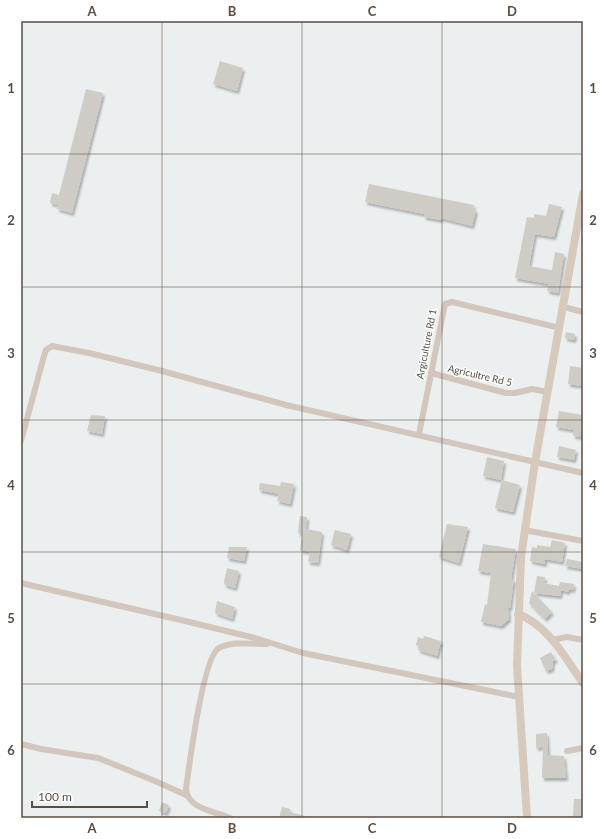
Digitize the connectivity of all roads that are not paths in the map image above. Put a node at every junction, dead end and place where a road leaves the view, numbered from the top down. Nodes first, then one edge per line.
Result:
1 (583, 194) edge
2 (564, 308) junction
3 (583, 312) edge
4 (560, 328) junction
5 (431, 373) junction
6 (548, 392) junction
7 (418, 434) junction
8 (21, 441) edge
9 (536, 462) junction
10 (583, 473) edge
11 (524, 530) junction
12 (583, 541) edge
13 (21, 583) edge
14 (518, 614) junction
15 (551, 640) junction
16 (583, 640) edge
17 (274, 644) junction
18 (583, 683) edge
19 (519, 697) junction
20 (21, 744) edge
21 (583, 748) edge
22 (567, 751) dead end
23 (186, 795) junction
24 (230, 818) edge
25 (527, 818) edge

1 - 2 street
2 - 3 street
2 - 4 street
4 - 5 street, Argiculture Rd 1
4 - 6 street
5 - 6 street, Agricultre Rd 5
5 - 7 street, Argiculture Rd 1
6 - 9 street
7 - 8 street
7 - 9 street
9 - 10 street
9 - 11 street
11 - 12 street
11 - 14 street
13 - 17 street
14 - 15 street
14 - 19 street
15 - 16 street
15 - 18 street
17 - 19 street
17 - 23 street
19 - 25 street
20 - 23 street
21 - 22 street
23 - 24 street

